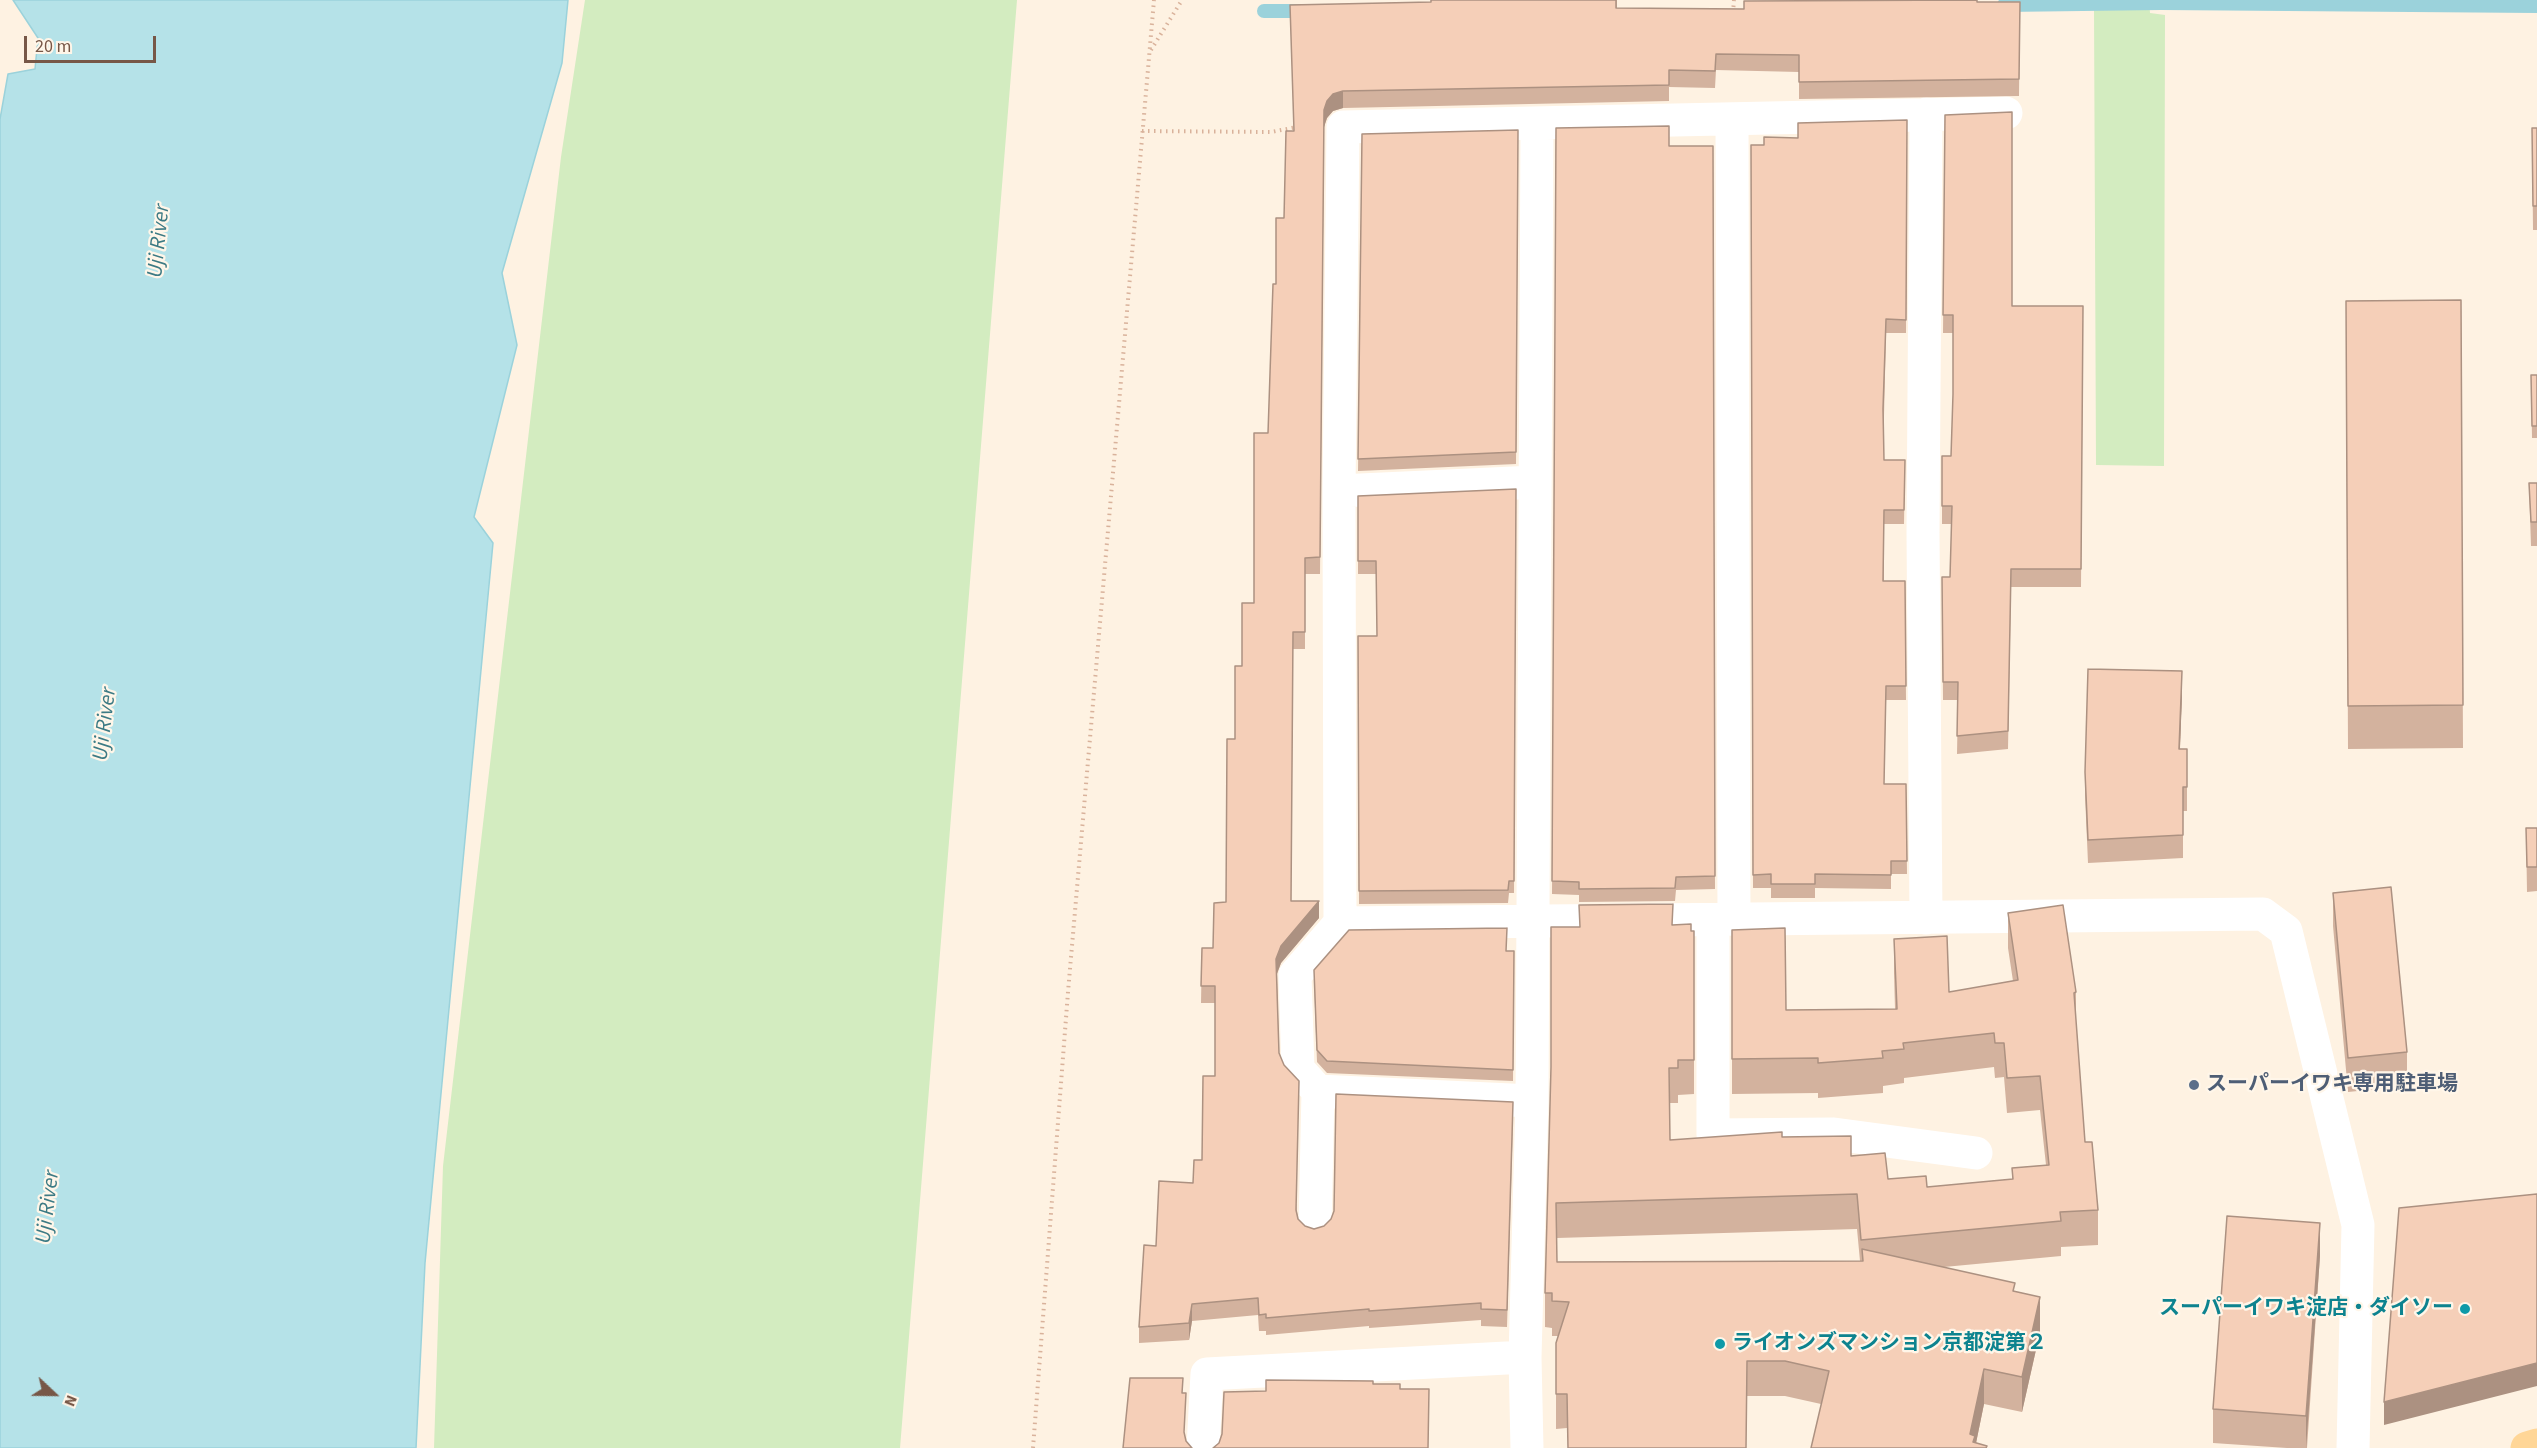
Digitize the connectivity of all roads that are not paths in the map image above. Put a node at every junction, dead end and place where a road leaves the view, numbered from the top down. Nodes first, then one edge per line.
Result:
1 (2006, 112) edge
2 (1926, 114) junction
3 (1731, 119) junction
4 (1537, 123) junction
5 (1535, 482) junction
6 (1339, 491) junction
7 (1926, 918) junction
8 (1723, 920) junction
9 (1532, 921) junction
10 (1340, 923) junction
11 (1318, 1090) junction
12 (1532, 1101) junction
13 (1976, 1153) dead end
14 (1315, 1227) edge
15 (1524, 1357) junction
16 (2537, 1445) edge
17 (1203, 1448) edge
18 (1527, 1448) edge
19 (2353, 1448) edge
20 (2527, 1448) edge

1 - 2 street
2 - 3 street
2 - 7 street
3 - 4 street
3 - 8 street
4 - 5 street
4 - 6 street
5 - 6 street
5 - 9 street
6 - 10 street
7 - 8 street
7 - 19 street
8 - 9 street
8 - 13 street
9 - 10 street
9 - 12 street
10 - 11 street
11 - 12 street
11 - 14 street
12 - 15 street
15 - 17 street
15 - 18 street
16 - 20 main road

